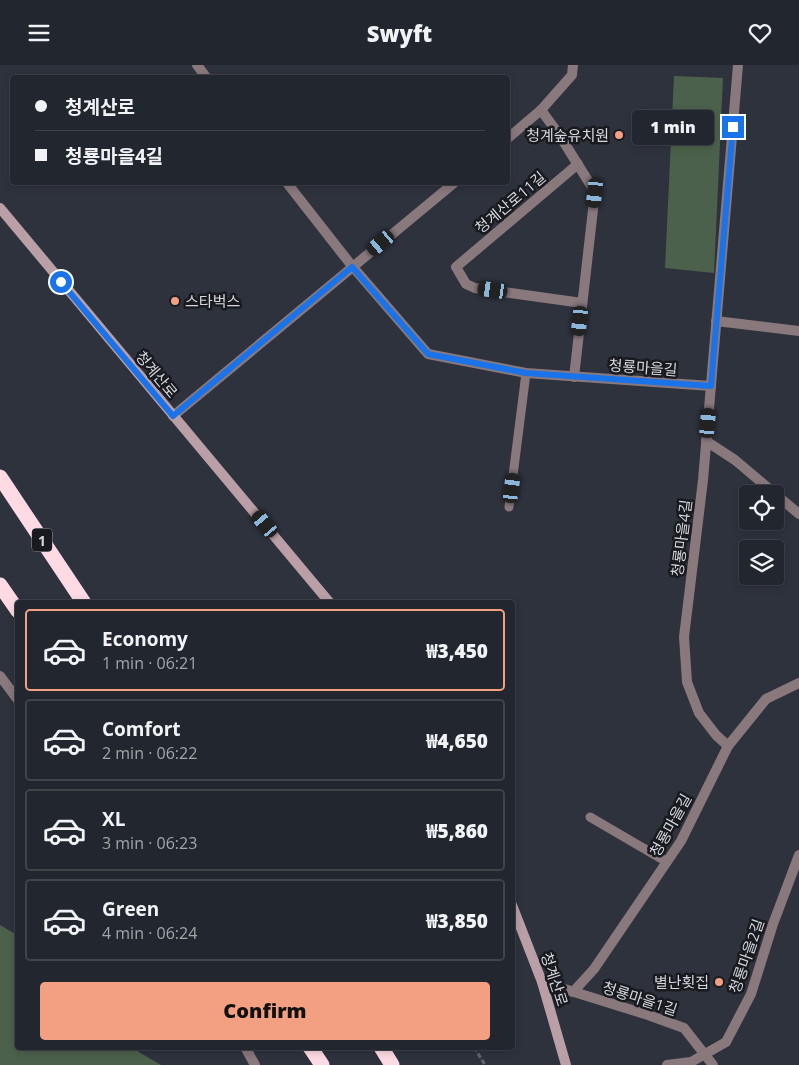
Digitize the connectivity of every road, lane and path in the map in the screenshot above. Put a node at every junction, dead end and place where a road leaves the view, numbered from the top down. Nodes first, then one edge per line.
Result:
1 (573, 65) edge
2 (738, 65) edge
3 (541, 110) junction
4 (510, 136) edge
5 (578, 164) junction
6 (290, 185) edge
7 (452, 185) edge
8 (0, 208) edge
9 (352, 267) junction
10 (582, 303) junction
11 (716, 321) junction
12 (799, 331) edge
13 (526, 373) junction
14 (574, 377) junction
15 (711, 386) junction
16 (173, 416) junction
17 (706, 441) junction
18 (0, 477) edge
19 (509, 507) dead end
20 (799, 514) edge
21 (0, 585) edge
22 (82, 600) edge
23 (328, 600) edge
24 (15, 607) edge
25 (0, 676) edge
26 (799, 683) edge
27 (15, 696) edge
28 (728, 746) junction
29 (590, 817) dead end
30 (799, 855) edge
31 (667, 861) junction
32 (515, 913) edge
33 (542, 982) junction
34 (573, 992) junction
35 (247, 1050) edge
36 (312, 1050) edge
37 (383, 1050) edge
38 (476, 1050) edge
39 (706, 1055) junction
40 (255, 1065) edge
41 (322, 1065) edge
42 (392, 1065) edge
43 (485, 1065) edge
44 (566, 1065) edge
45 (667, 1065) edge
46 (712, 1065) edge

1 - 3 street
2 - 11 street, 청룡마을4길
3 - 4 street
3 - 5 street
5 - 10 street
5 - 10 street, 청계산로11길
6 - 9 street
7 - 9 street
8 - 16 street, 청계산로
9 - 13 street
9 - 16 street
10 - 14 street
11 - 12 street
11 - 15 street, 청룡마을4길
13 - 14 street
13 - 19 lane
14 - 15 street, 청룡마을길
15 - 17 street, 청룡마을4길
16 - 23 street, 청계산로
17 - 20 street
17 - 28 street, 청룡마을4길
18 - 22 highway, 1
21 - 24 highway
25 - 27 street
26 - 28 street, 청룡마을길
28 - 31 street, 청룡마을길
29 - 31 lane
30 - 39 street, 청룡마을2길
31 - 34 street, 청룡마을길
32 - 33 street, 청계산로
33 - 34 street, 청룡마을1길
33 - 44 street, 청계산로
34 - 39 street, 청룡마을1길
35 - 40 street
36 - 41 highway
37 - 42 highway
38 - 43 path
39 - 45 street
39 - 46 street, 청룡마을1길

